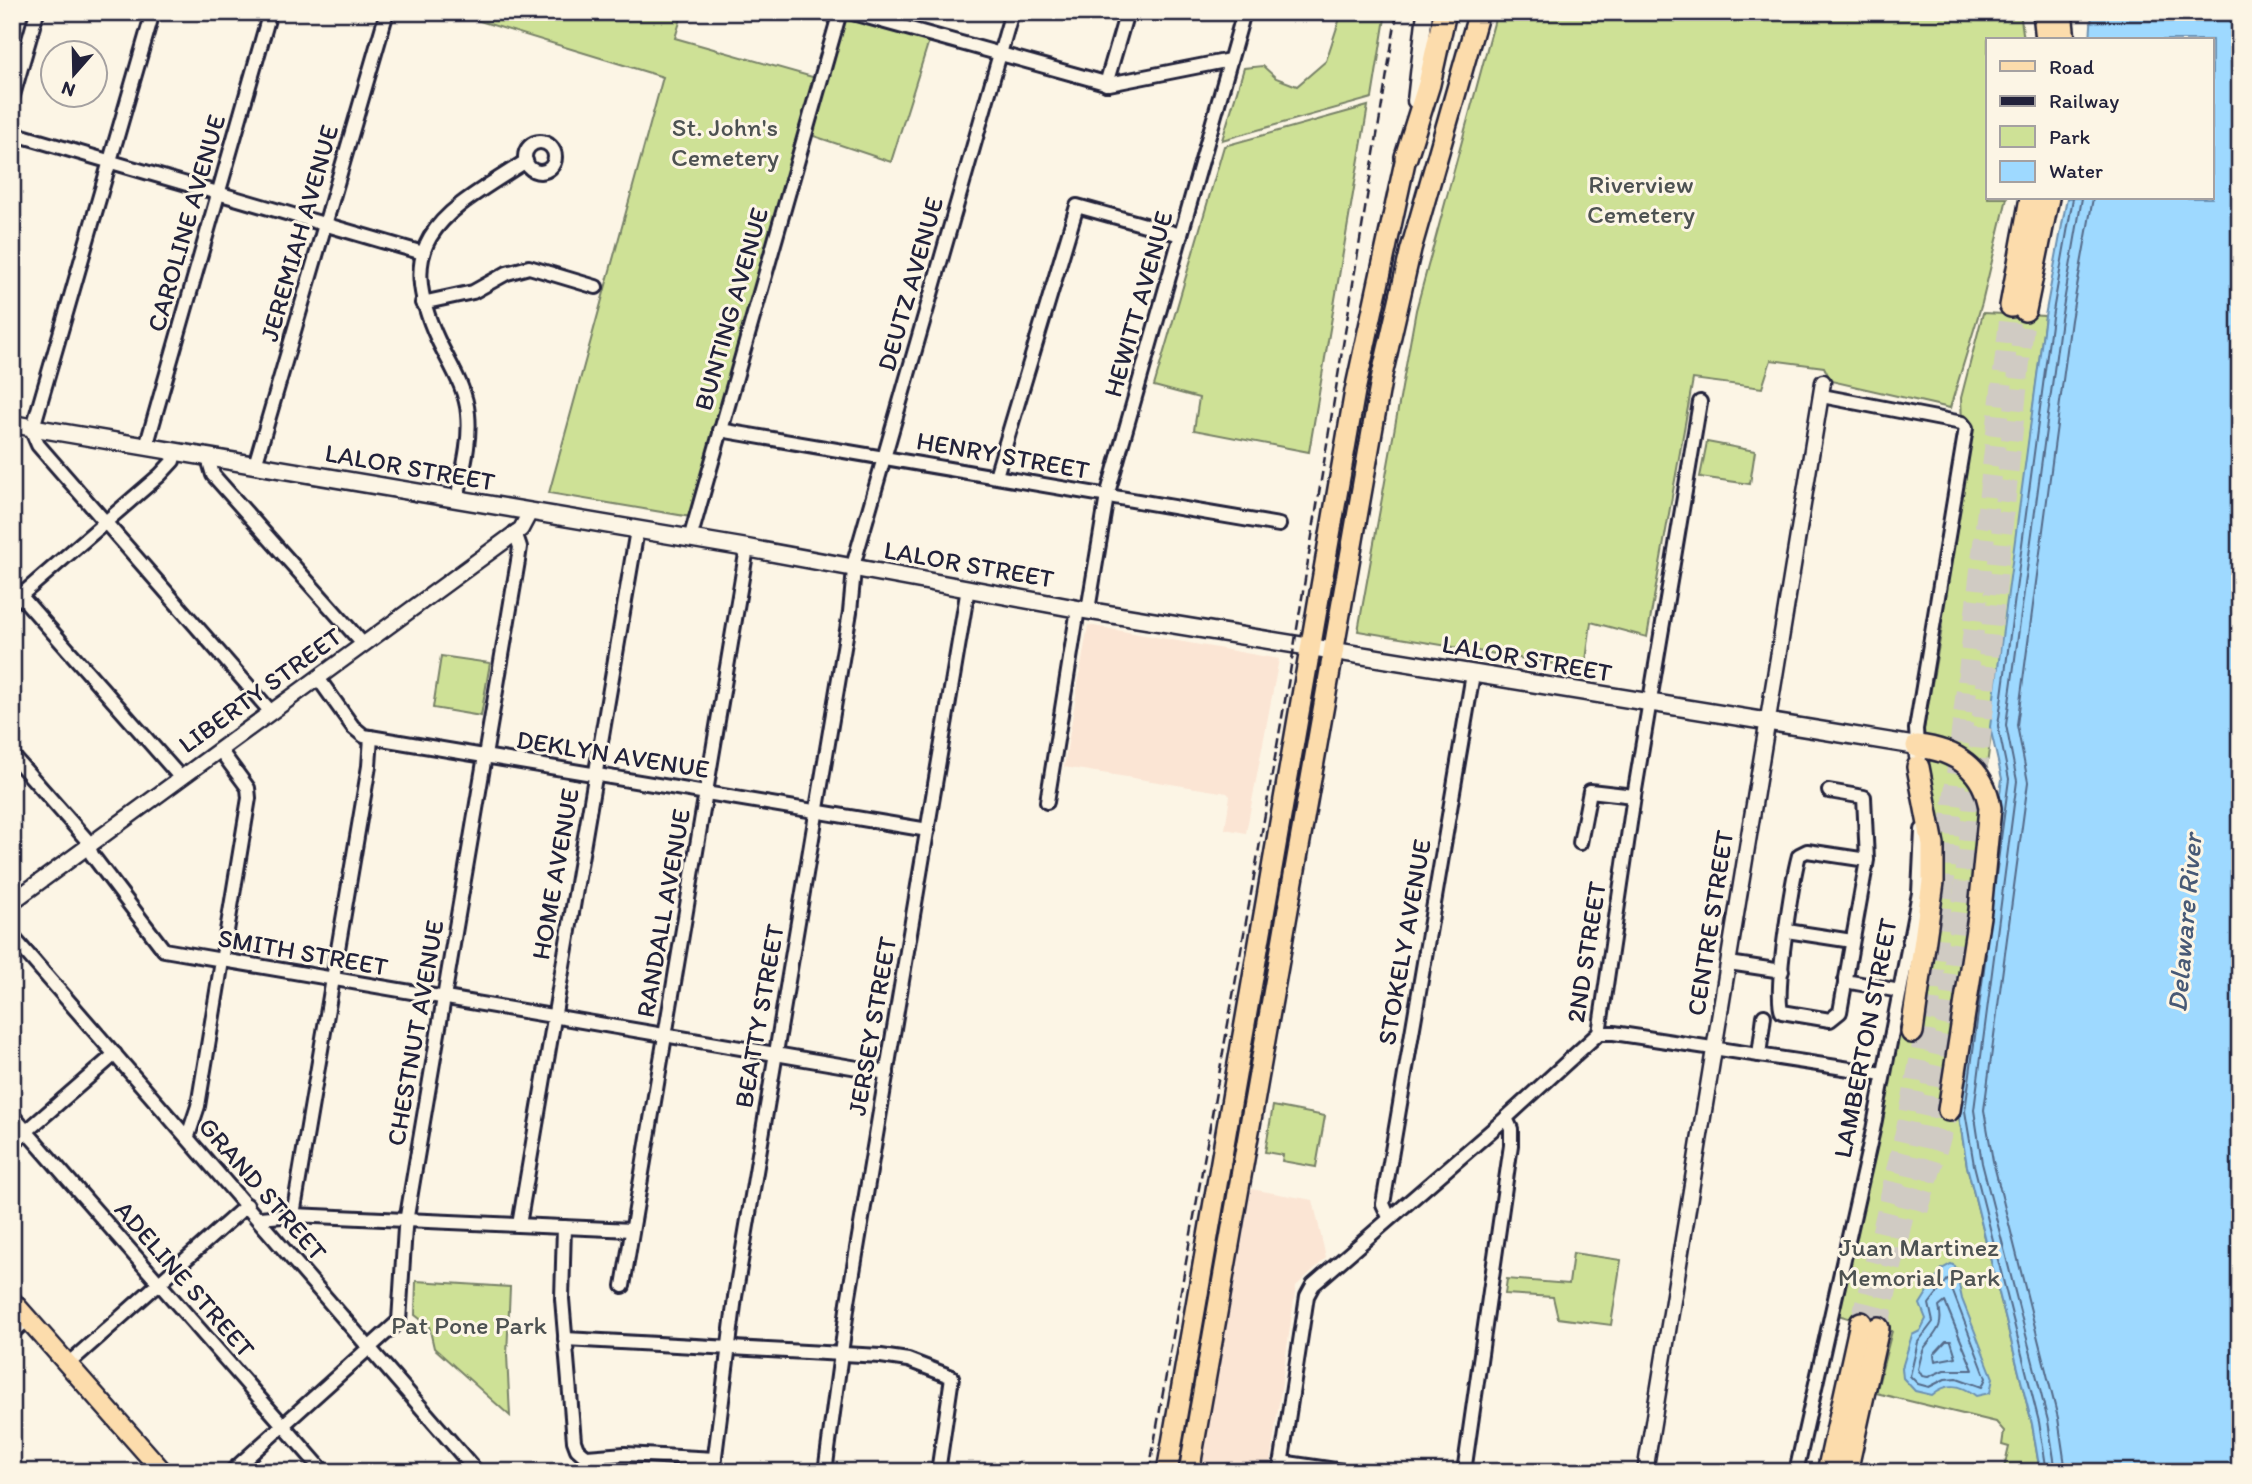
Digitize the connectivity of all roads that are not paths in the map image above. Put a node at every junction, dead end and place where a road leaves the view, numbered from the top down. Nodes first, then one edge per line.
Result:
1 (37, 12) edge
2 (153, 12) edge
3 (270, 12) edge
4 (387, 12) edge
5 (840, 12) edge
6 (849, 12) edge
7 (1012, 12) edge
8 (1127, 12) edge
9 (1244, 12) edge
10 (1425, 12) edge
11 (1445, 12) edge
12 (1479, 12) edge
13 (2044, 12) edge
14 (2061, 12) edge
15 (2047, 38) edge
16 (2064, 38) edge
17 (999, 54) junction
18 (1230, 60) junction
19 (1106, 84) junction
20 (12, 99) edge
21 (12, 133) edge
22 (1406, 157) junction
23 (110, 161) junction
24 (526, 161) dead end
25 (218, 193) junction
26 (2031, 200) edge
27 (2047, 200) edge
28 (326, 224) junction
29 (1181, 235) junction
30 (423, 253) junction
31 (596, 287) dead end
32 (422, 303) junction
33 (1822, 389) joint
34 (1700, 402) dead end
35 (12, 424) edge
36 (33, 428) junction
37 (720, 430) junction
38 (146, 447) junction
39 (174, 452) junction
40 (208, 458) junction
41 (884, 458) junction
42 (255, 466) junction
43 (996, 476) junction
44 (1107, 496) junction
45 (457, 499) junction
46 (530, 512) junction
47 (105, 521) junction
48 (1279, 525) dead end
49 (636, 530) junction
50 (515, 532) junction
51 (690, 538) junction
52 (747, 548) junction
53 (856, 569) junction
54 (968, 589) junction
55 (15, 595) edge
56 (1083, 610) junction
57 (363, 644) junction
58 (1311, 646) junction
59 (1334, 649) junction
60 (1473, 674) junction
61 (318, 678) junction
62 (1650, 704) junction
63 (271, 712) junction
64 (1766, 722) junction
65 (371, 737) junction
66 (220, 750) junction
67 (12, 755) edge
68 (484, 755) junction
69 (1918, 756) junction
70 (595, 774) junction
71 (181, 778) junction
72 (1829, 791) dead end
73 (706, 792) junction
74 (1634, 796) junction
75 (1047, 802) dead end
76 (817, 811) junction
77 (928, 830) junction
78 (1580, 843) dead end
79 (89, 845) junction
80 (1867, 860) junction
81 (12, 902) edge
82 (1787, 931) junction
83 (12, 936) edge
84 (1852, 941) junction
85 (222, 961) junction
86 (1729, 963) junction
87 (1782, 971) junction
88 (333, 980) junction
89 (1845, 981) junction
90 (1900, 991) junction
91 (443, 999) junction
92 (1764, 1016) dead end
93 (554, 1017) junction
94 (1912, 1032) dead end
95 (1599, 1034) junction
96 (665, 1036) junction
97 (1715, 1049) junction
98 (115, 1054) junction
99 (776, 1054) junction
100 (1759, 1055) junction
101 (887, 1073) junction
102 (1883, 1074) junction
103 (1949, 1110) tunnel mouth
104 (12, 1115) edge
105 (1506, 1118) junction
106 (26, 1131) junction
107 (188, 1136) junction
108 (12, 1144) edge
109 (247, 1205) junction
110 (293, 1215) junction
111 (1389, 1217) junction
112 (260, 1218) junction
113 (407, 1220) junction
114 (519, 1225) junction
115 (565, 1227) junction
116 (632, 1230) junction
117 (159, 1284) junction
118 (623, 1286) dead end
119 (12, 1301) edge
120 (28, 1319) junction
121 (12, 1333) edge
122 (565, 1339) junction
123 (730, 1347) junction
124 (370, 1348) junction
125 (842, 1353) junction
126 (68, 1364) junction
127 (283, 1426) junction
128 (587, 1457) junction
129 (714, 1465) edge
130 (1281, 1467) edge
131 (157, 1470) edge
132 (231, 1472) edge
133 (324, 1472) edge
134 (477, 1472) edge
135 (603, 1472) edge
136 (825, 1472) edge
137 (938, 1472) edge
138 (1167, 1472) edge
139 (1189, 1472) edge
140 (1349, 1472) edge
141 (1464, 1472) edge
142 (1645, 1472) edge
143 (1796, 1472) edge
144 (1828, 1472) edge
145 (1846, 1472) edge

1 - 20 street
2 - 23 street
3 - 25 street, CAROLINE AVENUE
4 - 28 street, JEREMIAH AVENUE
5 - 37 street, BUNTING AVENUE
6 - 17 street
7 - 17 street, DEUTZ AVENUE
8 - 19 street
9 - 18 street, HEWITT AVENUE
10 - 22 street
11 - 22 highway
12 - 59 highway
13 - 15 highway
14 - 16 highway
17 - 19 street
17 - 41 street, DEUTZ AVENUE
18 - 19 street
18 - 29 street, HEWITT AVENUE
21 - 23 street
22 - 58 highway
23 - 25 street
23 - 36 street
24 - 30 street
25 - 28 street
25 - 38 street, CAROLINE AVENUE
26 - 27 highway
28 - 30 street
28 - 42 street, JEREMIAH AVENUE
29 - 43 street
29 - 44 street, HEWITT AVENUE
30 - 32 street
31 - 32 street
32 - 45 street
33 - 64 street, CENTRE STREET
33 - 69 street, LAMBERTON STREET
34 - 62 street, 2ND STREET
35 - 36 main road, LALOR STREET
36 - 38 main road, LALOR STREET
36 - 47 street
37 - 41 street, HENRY STREET
37 - 51 street, BUNTING AVENUE
38 - 39 main road, LALOR STREET
39 - 40 main road, LALOR STREET
39 - 47 street
40 - 42 main road, LALOR STREET
40 - 57 street
41 - 43 street, HENRY STREET
41 - 53 street, DEUTZ AVENUE
42 - 45 main road, LALOR STREET
43 - 44 street, HENRY STREET
44 - 48 street, HENRY STREET
44 - 56 street, HEWITT AVENUE
45 - 46 main road, LALOR STREET
46 - 49 main road, LALOR STREET
46 - 50 street, LIBERTY STREET
47 - 55 street
47 - 63 street
49 - 51 main road, LALOR STREET
49 - 70 street, HOME AVENUE
50 - 57 street, LIBERTY STREET
50 - 68 street, CHESTNUT AVENUE
51 - 52 main road, LALOR STREET
52 - 53 main road, LALOR STREET
52 - 73 street, RANDALL AVENUE
53 - 54 main road, LALOR STREET
53 - 76 street, BEATTY STREET
54 - 56 main road, LALOR STREET
54 - 77 street, JERSEY STREET
55 - 71 street
56 - 58 main road, LALOR STREET
56 - 75 street, HEWITT AVENUE
57 - 61 street, LIBERTY STREET
58 - 59 main road, LALOR STREET
58 - 138 highway
59 - 60 main road, LALOR STREET
59 - 139 highway
60 - 62 main road, LALOR STREET
60 - 111 street, STOKELY AVENUE
61 - 63 street, LIBERTY STREET
61 - 65 street
62 - 64 main road, LALOR STREET
62 - 74 street, 2ND STREET
63 - 66 street, LIBERTY STREET
64 - 69 main road, LALOR STREET
64 - 86 street, CENTRE STREET
65 - 68 street, DEKLYN AVENUE
65 - 88 street
66 - 71 street, LIBERTY STREET
66 - 85 street
67 - 79 street, SMITH STREET
68 - 70 street, DEKLYN AVENUE
68 - 91 street, CHESTNUT AVENUE
69 - 90 street, LAMBERTON STREET
69 - 94 highway
69 - 103 highway
70 - 73 street, DEKLYN AVENUE
70 - 93 street, HOME AVENUE
71 - 79 street, LIBERTY STREET
72 - 80 street
73 - 76 street, DEKLYN AVENUE
73 - 96 street, RANDALL AVENUE
74 - 78 street
74 - 95 street, 2ND STREET
76 - 77 street, DEKLYN AVENUE
76 - 99 street, BEATTY STREET
77 - 101 street, JERSEY STREET
79 - 81 street, LIBERTY STREET
79 - 85 street, SMITH STREET
80 - 82 street
80 - 84 street
82 - 84 street
82 - 87 street
83 - 98 street, GRAND STREET
84 - 89 street
85 - 88 street, SMITH STREET
85 - 107 street
86 - 87 street
86 - 97 street, CENTRE STREET
87 - 89 street
88 - 91 street, SMITH STREET
88 - 110 street
89 - 90 street
90 - 102 street, LAMBERTON STREET
91 - 93 street, SMITH STREET
91 - 113 street, CHESTNUT AVENUE
92 - 100 street
93 - 96 street, SMITH STREET
93 - 114 street, HOME AVENUE
95 - 97 street
95 - 105 street, 2ND STREET
96 - 99 street, SMITH STREET
96 - 116 street, RANDALL AVENUE
97 - 100 street
97 - 142 street, CENTRE STREET
98 - 106 street
98 - 107 street, GRAND STREET
99 - 101 street, SMITH STREET
99 - 123 street, BEATTY STREET
100 - 102 street
101 - 125 street, JERSEY STREET
102 - 143 street, LAMBERTON STREET
104 - 106 street, ADELINE STREET
105 - 111 street, 2ND STREET
105 - 141 street
106 - 108 street
106 - 117 street, ADELINE STREET
107 - 109 street, GRAND STREET
109 - 112 street, GRAND STREET
109 - 117 street
110 - 112 street
110 - 113 street
111 - 130 street, 2ND STREET
112 - 124 street, GRAND STREET
113 - 114 street
113 - 124 street, CHESTNUT AVENUE
114 - 115 street
115 - 116 street
115 - 122 street
116 - 118 street, RANDALL AVENUE
117 - 126 street
117 - 127 street, ADELINE STREET
119 - 120 main road
120 - 121 street
120 - 126 main road
122 - 123 street
122 - 128 street
123 - 125 street
123 - 129 street, BEATTY STREET
124 - 127 street, CHESTNUT AVENUE
124 - 134 street, GRAND STREET
125 - 136 street, JERSEY STREET
125 - 137 street
126 - 131 main road
127 - 132 street, CHESTNUT AVENUE
127 - 133 street, ADELINE STREET
128 - 129 street
128 - 135 street
130 - 140 street
144 - 145 highway

